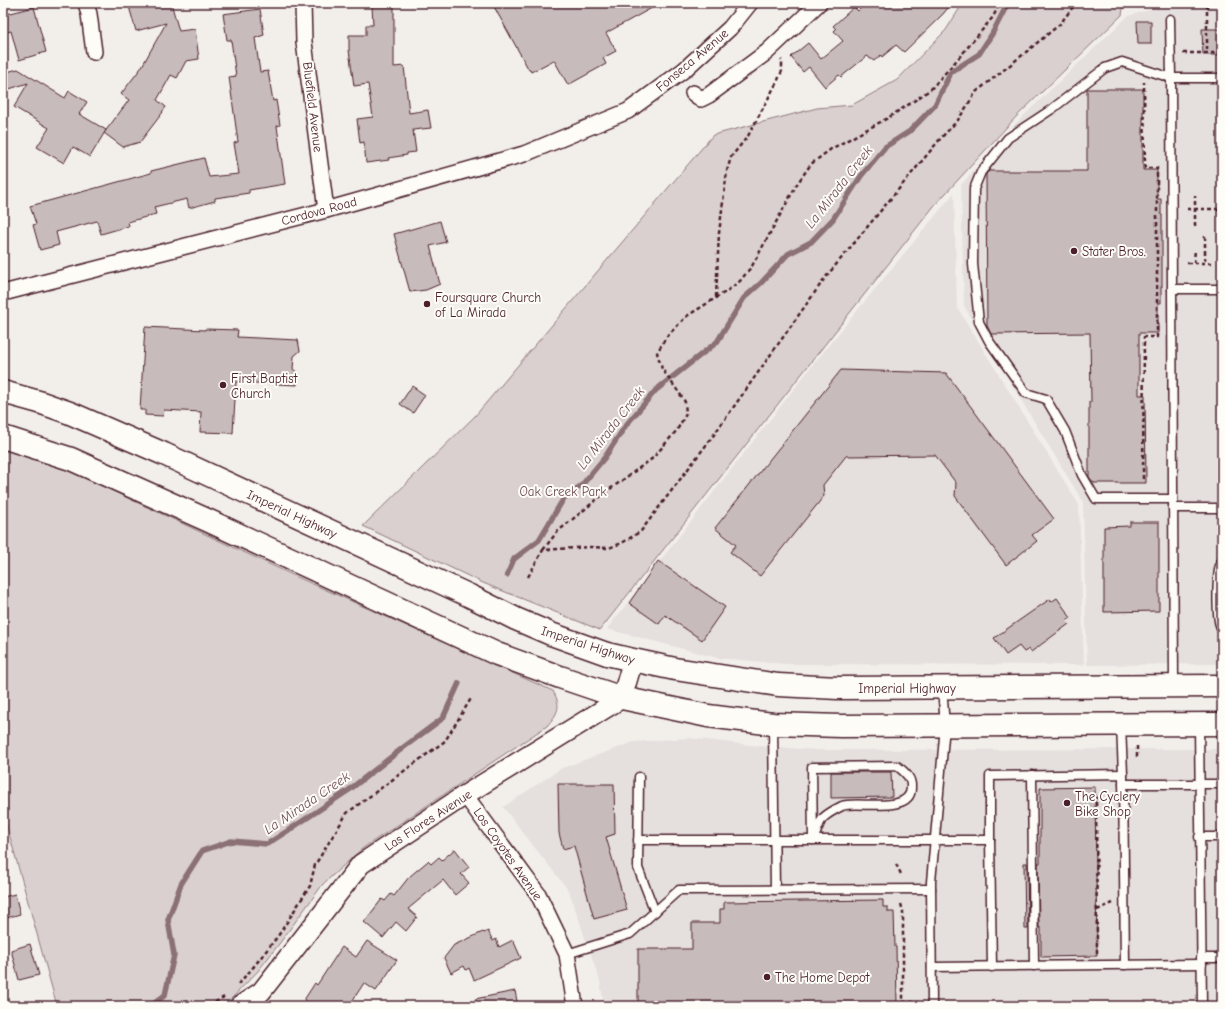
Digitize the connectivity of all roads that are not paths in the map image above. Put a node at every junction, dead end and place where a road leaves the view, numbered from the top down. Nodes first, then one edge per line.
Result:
1 (86, 3) edge
2 (303, 3) edge
3 (750, 3) edge
4 (819, 3) edge
5 (1170, 19) dead end
6 (94, 52) dead end
7 (1171, 78) junction
8 (1222, 78) edge
9 (693, 93) dead end
10 (628, 111) joint
11 (326, 210) junction
12 (1172, 289) junction
13 (1222, 289) edge
14 (3, 293) edge
15 (3, 392) edge
16 (3, 436) edge
17 (1173, 499) junction
18 (1173, 508) junction
19 (1222, 508) edge
20 (1222, 561) edge
21 (1222, 630) edge
22 (633, 660) junction
23 (1174, 686) junction
24 (1222, 686) edge
25 (942, 688) junction
26 (622, 698) junction
27 (773, 724) junction
28 (1199, 724) junction
29 (1222, 724) edge
30 (1121, 725) junction
31 (945, 726) junction
32 (1123, 774) junction
33 (1032, 775) junction
34 (639, 777) dead end
35 (1123, 784) junction
36 (1199, 784) junction
37 (1222, 784) edge
38 (465, 795) junction
39 (1222, 836) edge
40 (1199, 837) junction
41 (638, 840) junction
42 (774, 840) junction
43 (813, 840) junction
44 (935, 840) junction
45 (990, 840) junction
46 (931, 889) junction
47 (775, 890) junction
48 (655, 912) junction
49 (567, 954) junction
50 (1222, 958) edge
51 (1201, 961) junction
52 (1125, 965) junction
53 (1034, 966) junction
54 (992, 967) junction
55 (932, 968) junction
56 (234, 1000) edge
57 (574, 1006) edge
58 (932, 1006) edge
59 (1202, 1006) edge

1 - 6 street
2 - 11 street, Bluefield Avenue
3 - 10 street, Fonseca Avenue
4 - 9 street
5 - 7 lane
7 - 8 lane
7 - 12 lane
7 - 17 lane
10 - 11 street, Cordova Road
11 - 14 street, Cordova Road
12 - 13 lane
12 - 17 lane
15 - 22 main road, Imperial Highway
16 - 26 main road
17 - 18 lane
18 - 19 lane
18 - 23 lane
20 - 21 lane
22 - 25 main road, Imperial Highway
22 - 26 street
23 - 24 main road, Imperial Highway
23 - 25 main road, Imperial Highway
25 - 31 lane
26 - 27 main road
26 - 38 street, Las Flores Avenue
27 - 31 main road
27 - 42 lane
28 - 29 main road
28 - 30 main road
28 - 36 lane
30 - 31 main road
30 - 32 lane
31 - 44 lane
32 - 33 lane
32 - 35 lane
33 - 45 lane
33 - 53 lane
34 - 41 lane
35 - 36 lane
35 - 52 lane
36 - 37 lane
36 - 40 lane
38 - 49 street, Los Coyotes Avenue
38 - 56 street, Las Flores Avenue
39 - 40 lane
40 - 51 lane
41 - 42 lane
41 - 48 lane
42 - 43 lane
42 - 47 lane
43 - 43 lane
43 - 44 lane
44 - 45 lane
44 - 46 lane
45 - 54 lane
46 - 47 lane
46 - 55 lane
47 - 48 lane
48 - 49 lane
49 - 57 street, Los Coyotes Avenue
50 - 51 lane
51 - 52 lane
51 - 59 lane
52 - 53 lane
53 - 54 lane
54 - 55 lane
55 - 58 lane

